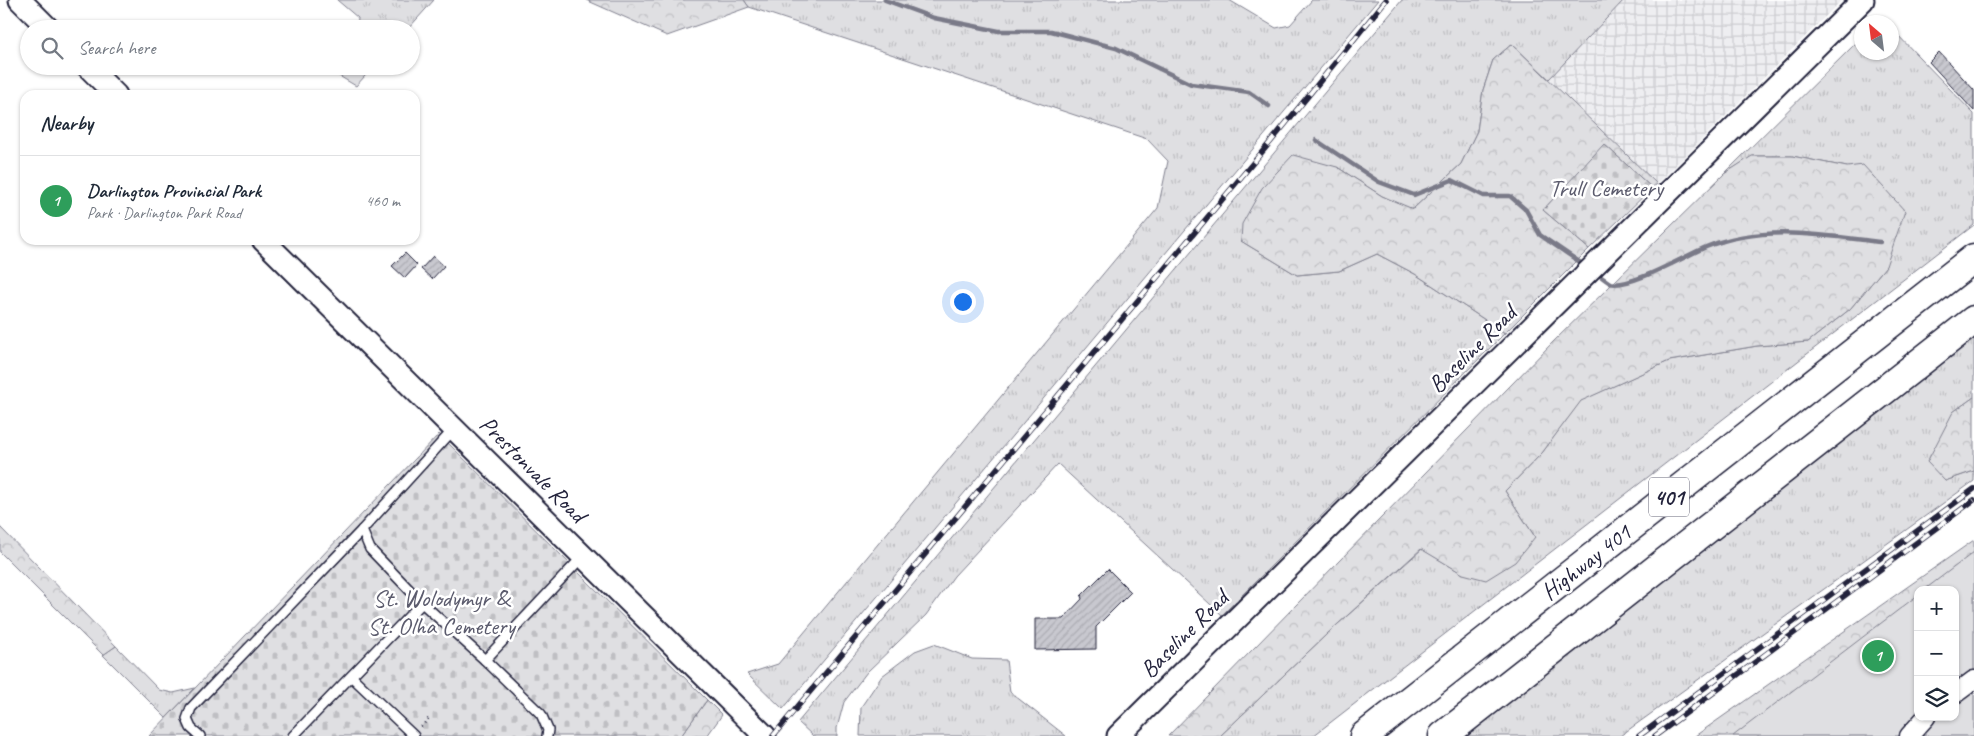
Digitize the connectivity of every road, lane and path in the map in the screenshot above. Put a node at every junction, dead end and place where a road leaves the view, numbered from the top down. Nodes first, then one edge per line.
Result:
1 (20, 0) edge
2 (1863, 0) edge
3 (41, 20) edge
4 (96, 75) edge
5 (111, 90) edge
6 (268, 245) edge
7 (1974, 258) edge
8 (1974, 320) edge
9 (454, 429) junction
10 (362, 530) junction
11 (583, 556) junction
12 (422, 603) junction
13 (485, 660) junction
14 (352, 677) junction
15 (1974, 680) edge
16 (1959, 691) edge
17 (1922, 721) edge
18 (200, 736) edge
19 (293, 736) edge
20 (414, 736) edge
21 (547, 736) edge
22 (765, 736) edge
23 (1118, 736) edge
24 (1364, 736) edge
25 (1443, 736) edge
26 (1909, 736) edge

1 - 3 street
2 - 23 street, Baseline Road
4 - 5 street
6 - 9 street, Prestonvale Road
7 - 24 highway, Highway 401 / 401
8 - 25 highway, Highway 401 / 401
9 - 10 lane
9 - 11 street, Prestonvale Road
10 - 12 lane
10 - 18 lane
11 - 13 lane
11 - 22 street, Prestonvale Road
12 - 13 lane
12 - 14 lane
13 - 21 lane
14 - 19 lane
14 - 20 lane
15 - 16 street
17 - 26 street

